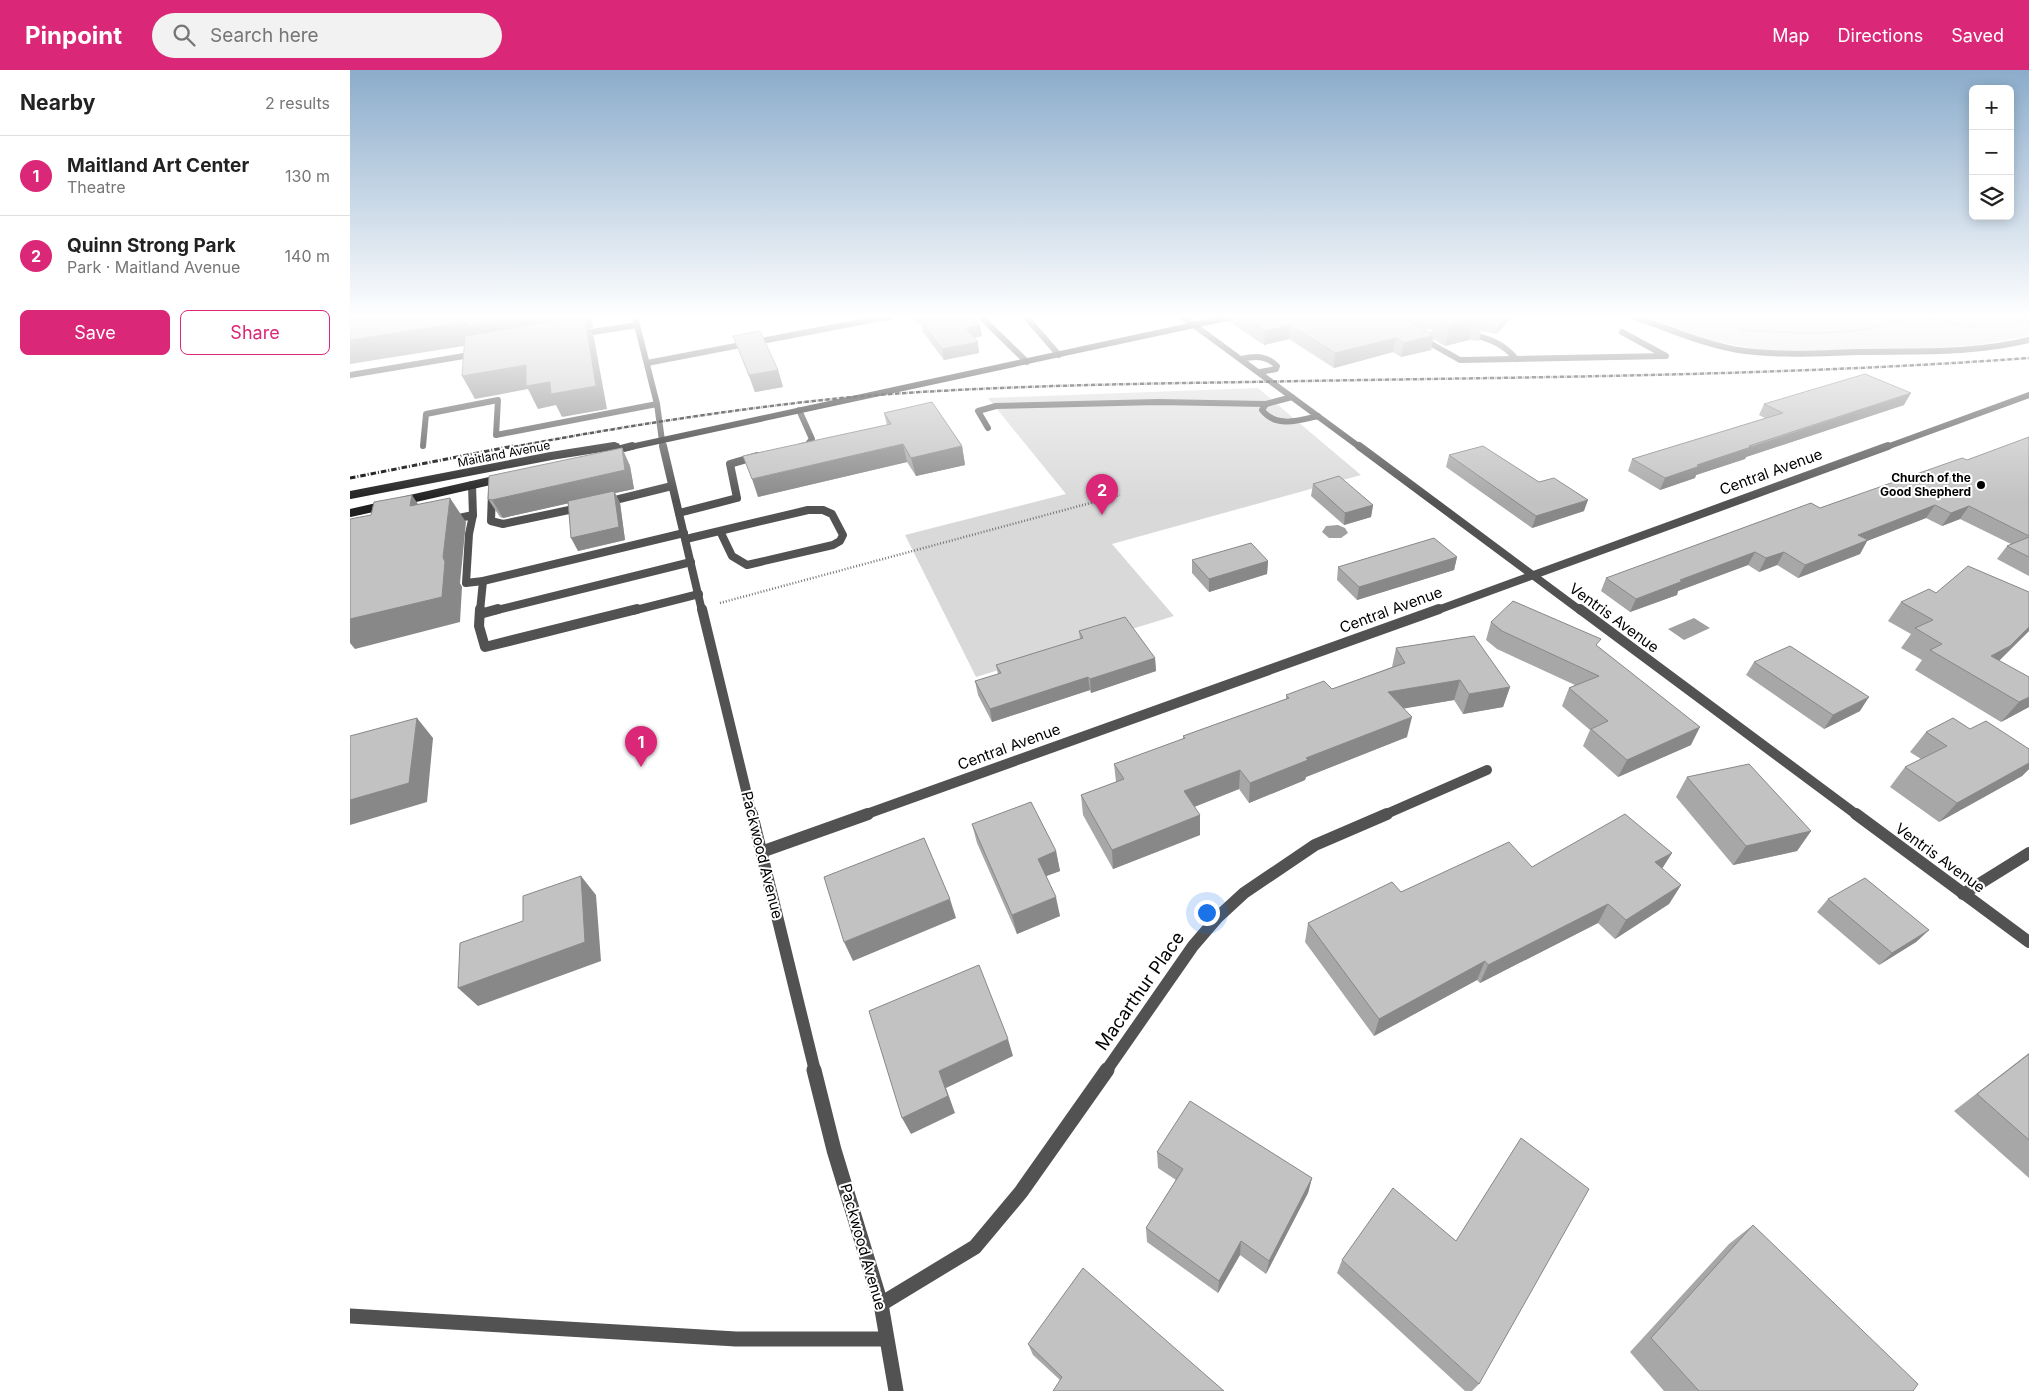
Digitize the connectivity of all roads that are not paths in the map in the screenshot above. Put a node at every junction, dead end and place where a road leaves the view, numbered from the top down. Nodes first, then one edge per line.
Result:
1 (651, 379) edge
2 (948, 379) edge
3 (1269, 379) edge
4 (2029, 394) edge
5 (1292, 397) junction
6 (657, 404) junction
7 (1266, 404) junction
8 (799, 410) junction
9 (1318, 416) junction
10 (988, 428) dead end
11 (662, 438) junction
12 (423, 446) dead end
13 (797, 447) edge
14 (768, 453) edge
15 (577, 461) edge
16 (509, 477) edge
17 (492, 481) junction
18 (472, 485) junction
19 (672, 486) junction
20 (350, 495) edge
21 (597, 504) edge
22 (588, 506) edge
23 (350, 513) edge
24 (679, 513) junction
25 (473, 515) junction
26 (440, 523) edge
27 (720, 531) junction
28 (685, 536) junction
29 (691, 562) junction
30 (1532, 576) junction
31 (484, 582) junction
32 (699, 594) junction
33 (480, 614) junction
34 (1487, 770) dead end
35 (762, 852) junction
36 (2029, 853) edge
37 (1963, 894) junction
38 (2029, 942) edge
39 (881, 1304) junction
40 (350, 1316) edge
41 (886, 1339) junction
42 (896, 1391) edge

1 - 6 street, Packwood Avenue
2 - 8 main road, Maitland Avenue
3 - 5 street, Ventris Avenue
4 - 30 street, Central Avenue
5 - 7 street
5 - 9 street, Ventris Avenue
6 - 11 street, Packwood Avenue
6 - 12 street
7 - 9 street
7 - 10 street
8 - 11 main road, Maitland Avenue
8 - 13 street
9 - 30 street, Ventris Avenue
11 - 15 main road, Maitland Avenue
11 - 19 street, Packwood Avenue
11 - 20 main road, Maitland Avenue
14 - 24 street
16 - 17 main road, Maitland Avenue
17 - 18 main road, Maitland Avenue
17 - 22 street
18 - 23 main road, Maitland Avenue
18 - 25 street
19 - 21 street
19 - 24 street, Packwood Avenue
24 - 28 street, Packwood Avenue
25 - 26 street
25 - 31 street
27 - 27 street
27 - 28 street
28 - 29 street, Packwood Avenue
28 - 31 street
29 - 32 street, Packwood Avenue
29 - 33 street
30 - 35 street, Central Avenue
30 - 37 street, Ventris Avenue
31 - 33 street
32 - 33 street
32 - 35 street, Packwood Avenue
34 - 39 street, Macarthur Place
35 - 39 street, Packwood Avenue
36 - 37 street
37 - 38 street, Ventris Avenue
39 - 41 street, Packwood Avenue
40 - 41 street
41 - 42 street, Packwood Avenue

